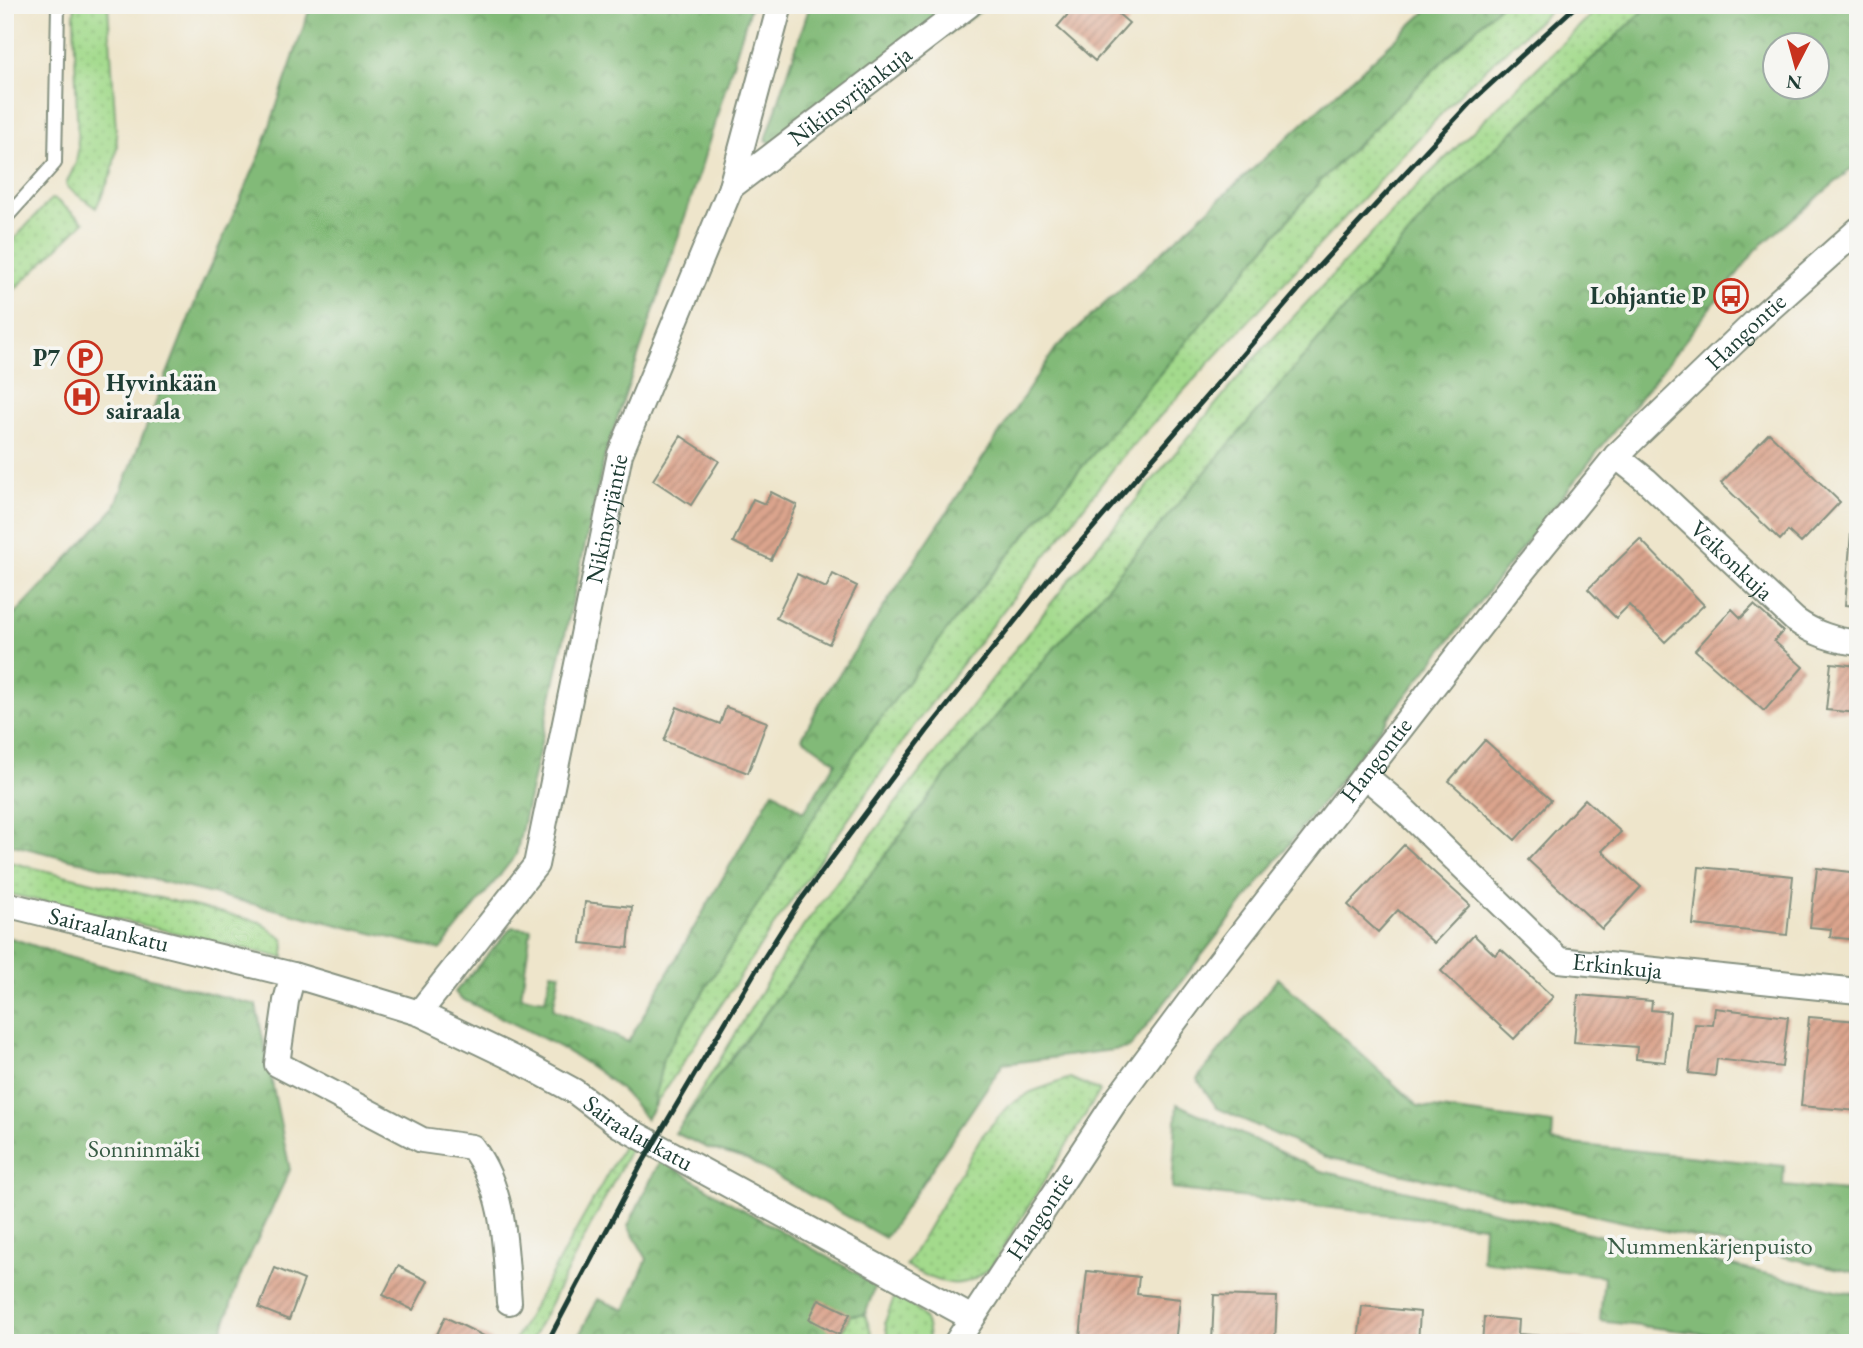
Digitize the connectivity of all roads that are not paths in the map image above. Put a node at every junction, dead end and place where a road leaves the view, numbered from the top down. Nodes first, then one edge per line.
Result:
1 (58, 5) edge
2 (780, 5) edge
3 (969, 5) edge
4 (731, 187) junction
5 (5, 219) edge
6 (1858, 230) edge
7 (1616, 456) junction
8 (1858, 643) edge
9 (1365, 776) junction
10 (5, 904) edge
11 (293, 975) junction
12 (1858, 991) edge
13 (419, 1013) junction
14 (509, 1301) dead end
15 (972, 1318) junction
16 (956, 1343) edge

1 - 5 lane
2 - 4 street, Nikinsyrjäntie
3 - 4 street, Nikinsyrjänkuja
4 - 13 street, Nikinsyrjäntie
6 - 7 street, Hangontie
7 - 8 street, Veikonkuja
7 - 9 street, Hangontie
9 - 12 street, Erkinkuja
9 - 15 street, Hangontie
10 - 11 street, Sairaalankatu
11 - 13 street, Sairaalankatu
11 - 14 street
13 - 15 street, Sairaalankatu
15 - 16 street, Hangontie

